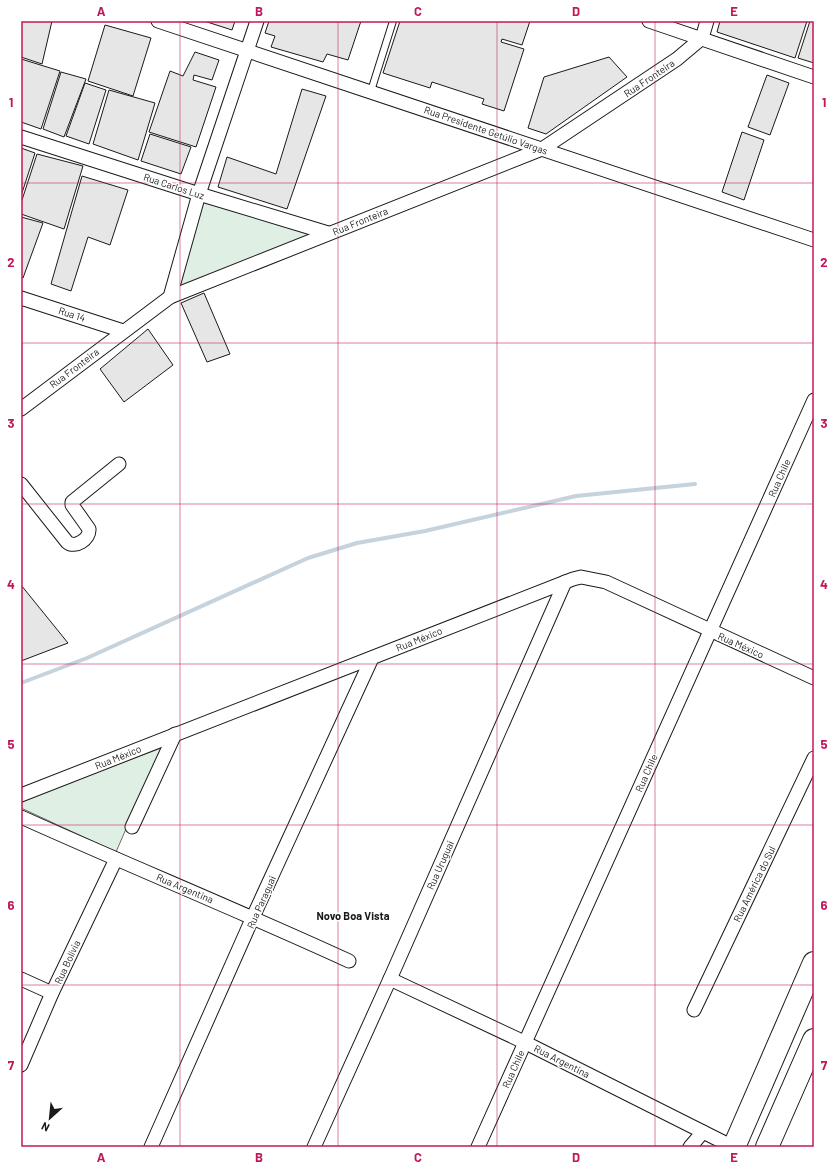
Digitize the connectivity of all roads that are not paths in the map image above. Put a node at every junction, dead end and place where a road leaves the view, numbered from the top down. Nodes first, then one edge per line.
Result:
1 (158, 21) edge
2 (257, 21) edge
3 (393, 21) edge
4 (649, 21) edge
5 (707, 21) edge
6 (702, 38) junction
7 (247, 50) junction
8 (814, 76) edge
9 (371, 92) junction
10 (21, 137) edge
11 (542, 149) junction
12 (199, 194) junction
13 (328, 233) junction
14 (814, 240) edge
15 (170, 297) junction
16 (21, 298) edge
17 (123, 331) junction
18 (814, 400) edge
19 (21, 408) edge
20 (119, 464) dead end
21 (21, 484) edge
22 (565, 582) junction
23 (710, 631) junction
24 (372, 658) junction
25 (814, 678) edge
26 (175, 734) junction
27 (814, 758) edge
28 (21, 795) edge
29 (21, 817) edge
30 (132, 828) dead end
31 (116, 859) junction
32 (254, 917) junction
33 (349, 961) dead end
34 (814, 963) edge
35 (21, 979) edge
36 (390, 979) junction
37 (52, 993) junction
38 (694, 1010) dead end
39 (814, 1040) edge
40 (524, 1042) junction
41 (21, 1065) edge
42 (703, 1132) junction
43 (151, 1147) edge
44 (314, 1147) edge
45 (478, 1147) edge
46 (690, 1147) edge
47 (734, 1147) edge
48 (767, 1147) edge

1 - 7 street, Rua Presidente Getúlio Vargas
2 - 7 street
3 - 9 lane
4 - 6 street
5 - 6 street
6 - 8 street
6 - 11 street, Rua Fronteira
7 - 9 street, Rua Presidente Getúlio Vargas
7 - 12 street
9 - 11 street, Rua Presidente Getúlio Vargas
10 - 12 street, Rua Carlos Luz
11 - 13 street, Rua Fronteira
11 - 14 street, Rua Presidente Getúlio Vargas
12 - 13 street, Rua Carlos Luz
12 - 15 street
13 - 15 street, Rua Fronteira
15 - 17 street, Rua Fronteira
16 - 17 street, Rua 14
17 - 19 street, Rua Fronteira
18 - 23 street, Rua Chile
20 - 21 street
22 - 23 street, Rua México
22 - 24 street, Rua México
22 - 36 street, Rua Uruguai
23 - 25 street, Rua México
23 - 40 street, Rua Chile
24 - 26 street, Rua México
24 - 32 street, Rua Paraguai
26 - 28 street, Rua México
26 - 30 street
27 - 38 street, Rua América do Sul
29 - 31 street, Rua Argentina
31 - 32 street, Rua Argentina
31 - 37 street, Rua Bolívia
32 - 33 street, Rua Argentina
32 - 43 street, Rua Paraguai
34 - 47 highway
35 - 37 street
36 - 40 street, Rua Argentina
36 - 44 street, Rua Uruguai
37 - 41 street, Rua Bolívia
39 - 48 highway
40 - 42 street, Rua Argentina
40 - 45 street, Rua Chile
42 - 46 street
42 - 47 street, Rua Argentina

